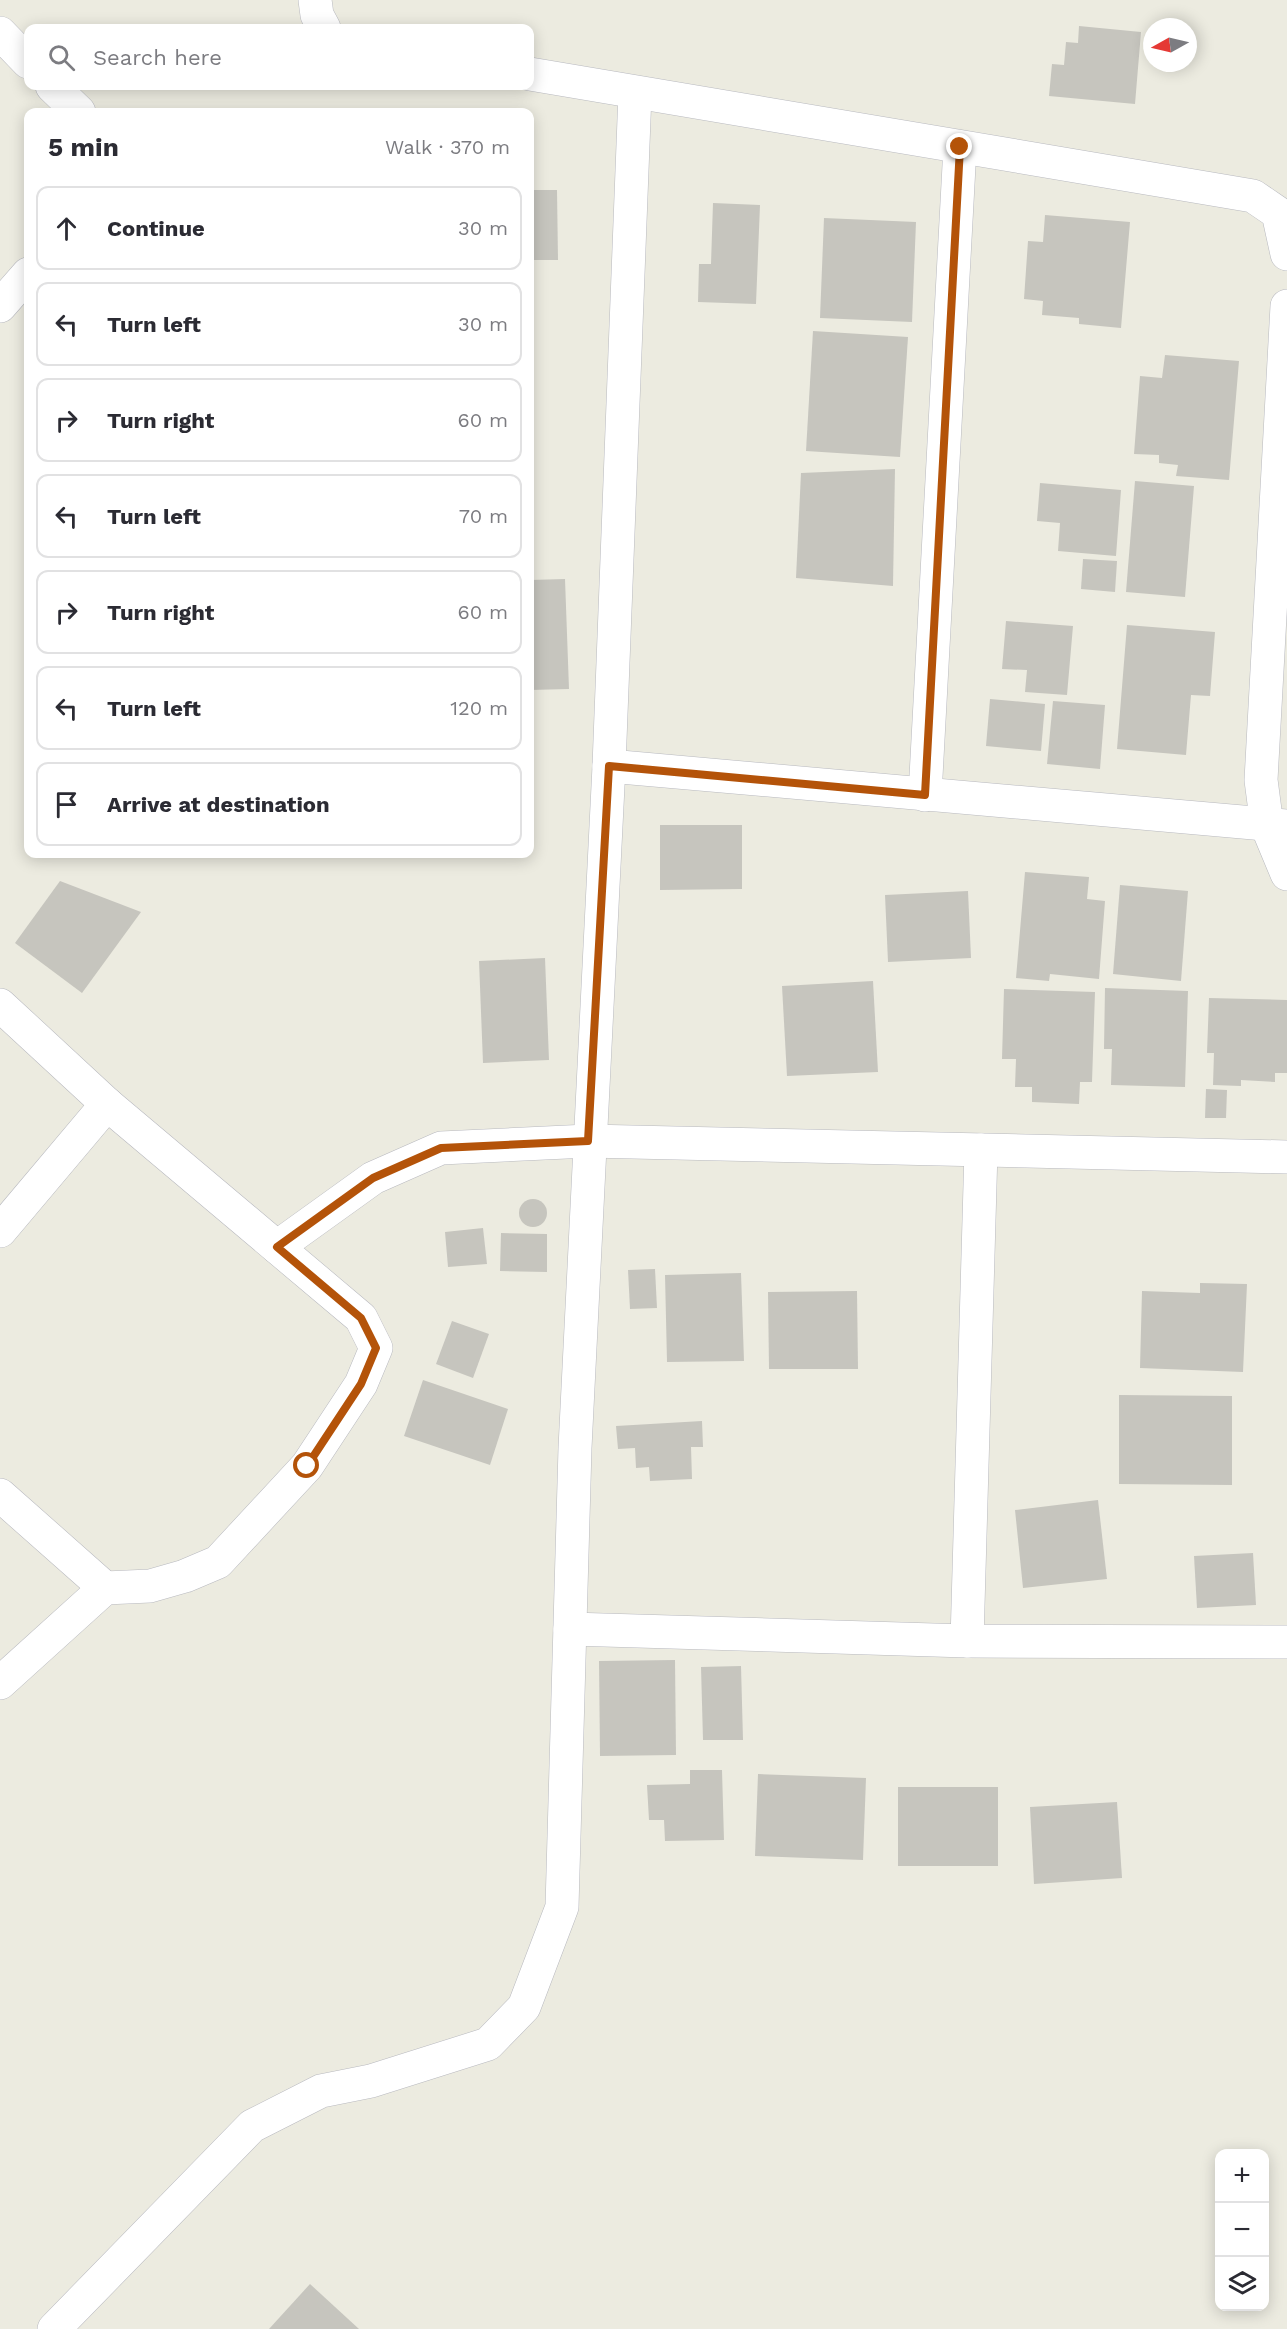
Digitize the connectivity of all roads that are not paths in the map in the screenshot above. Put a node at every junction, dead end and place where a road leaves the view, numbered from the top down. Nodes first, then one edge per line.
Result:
1 (315, 0) edge
2 (322, 24) edge
3 (0, 33) edge
4 (24, 58) edge
5 (534, 75) edge
6 (56, 90) edge
7 (634, 93) junction
8 (75, 108) edge
9 (960, 147) junction
10 (1287, 254) edge
11 (24, 279) edge
12 (0, 306) edge
13 (1287, 306) edge
14 (1283, 476) edge
15 (609, 766) junction
16 (925, 795) junction
17 (1277, 826) edge
18 (1287, 874) edge
19 (0, 1005) edge
20 (108, 1104) junction
21 (588, 1141) junction
22 (981, 1150) junction
23 (1287, 1157) edge
24 (0, 1231) edge
25 (277, 1247) junction
26 (0, 1495) edge
27 (105, 1588) junction
28 (570, 1629) junction
29 (968, 1641) junction
30 (1287, 1642) edge
31 (0, 1683) edge
32 (54, 2329) edge

1 - 2 street
3 - 4 street
5 - 7 street
6 - 8 street
7 - 9 street
7 - 15 street
9 - 10 street
9 - 16 street
11 - 12 street
13 - 14 street
14 - 17 street
15 - 16 street
15 - 21 street
16 - 17 street
17 - 18 street
19 - 20 street
20 - 24 street
20 - 25 street
21 - 22 street
21 - 25 street
21 - 28 street
22 - 23 street
22 - 29 street
25 - 27 street
26 - 27 street
27 - 31 street
28 - 29 street
28 - 32 street
29 - 30 street

